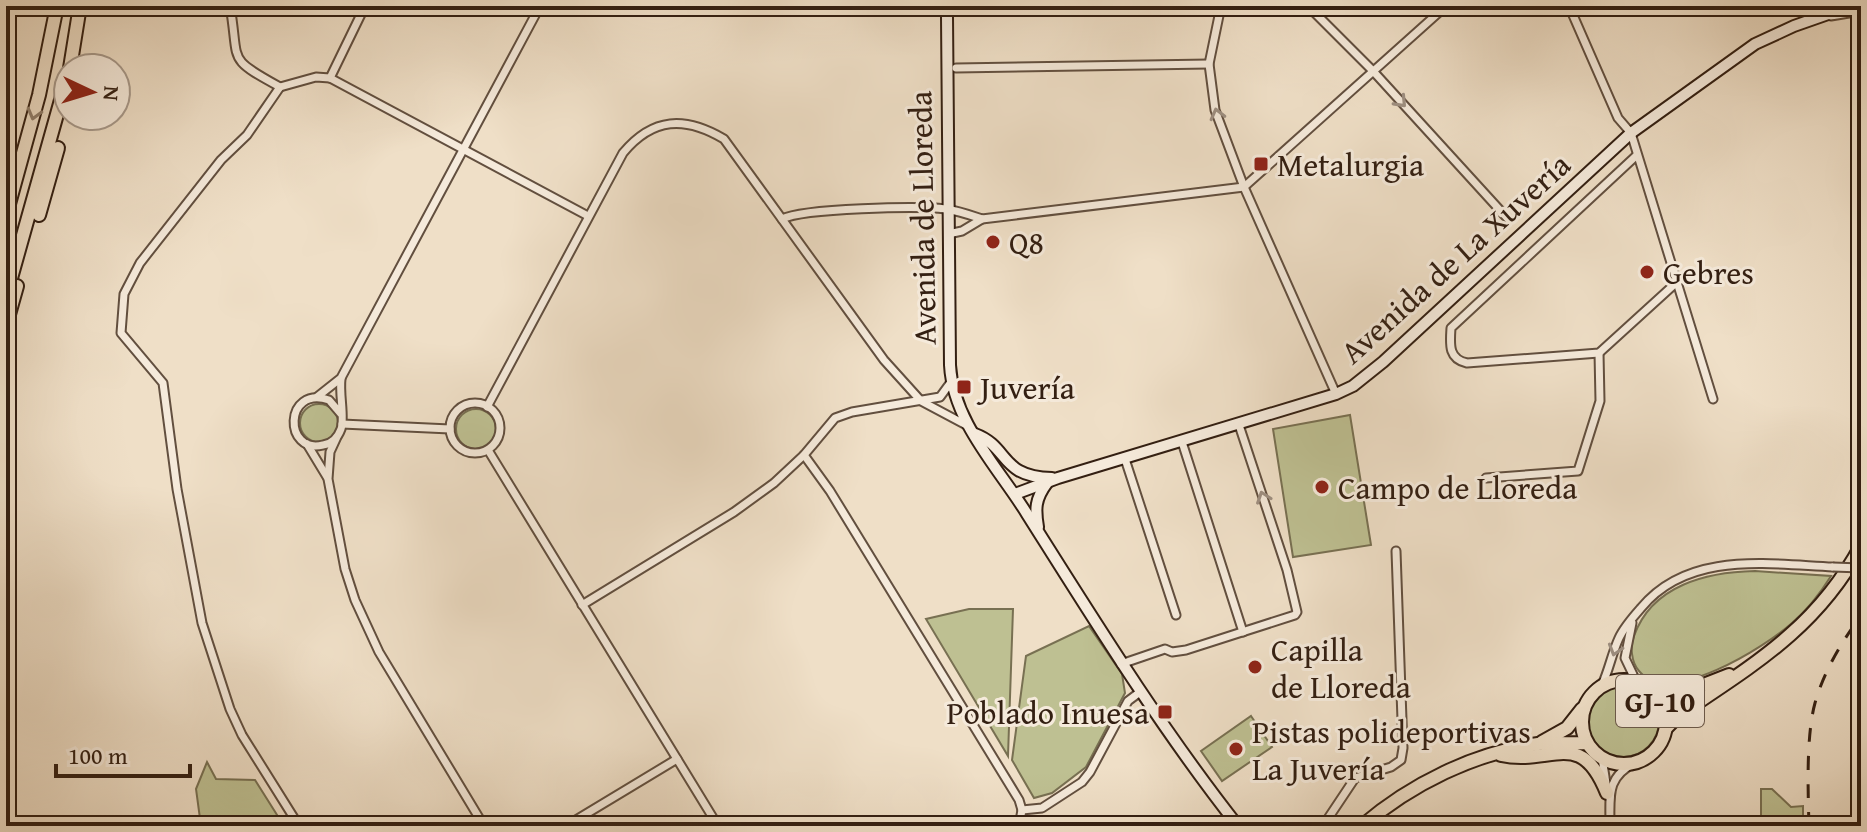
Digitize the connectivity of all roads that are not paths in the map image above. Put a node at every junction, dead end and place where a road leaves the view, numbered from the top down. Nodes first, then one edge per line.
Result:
1 (57, 6) edge
2 (80, 6) edge
3 (230, 6) edge
4 (365, 6) edge
5 (540, 6) edge
6 (1221, 6) edge
7 (1308, 6) edge
8 (1446, 6) edge
9 (1569, 6) edge
10 (1838, 6) edge
11 (1851, 6) edge
12 (946, 10) edge
13 (1861, 11) edge
14 (1821, 16) junction
15 (73, 52) edge
16 (1209, 64) junction
17 (956, 68) dead end
18 (1373, 71) junction
19 (330, 78) junction
20 (280, 87) junction
21 (54, 132) edge
22 (62, 132) edge
23 (1631, 133) junction
24 (463, 151) junction
25 (1637, 155) junction
26 (1244, 187) junction
27 (948, 210) junction
28 (6, 215) edge
29 (588, 216) junction
30 (782, 219) junction
31 (982, 219) junction
32 (1508, 219) dead end
33 (948, 234) junction
34 (1677, 282) junction
35 (6, 296) edge
36 (6, 325) edge
37 (1599, 353) junction
38 (341, 378) junction
39 (951, 382) junction
40 (1336, 394) junction
41 (317, 397) junction
42 (1713, 399) dead end
43 (921, 401) junction
44 (487, 407) junction
45 (341, 414) junction
46 (342, 424) junction
47 (1239, 425) junction
48 (450, 429) junction
49 (971, 430) junction
50 (336, 439) junction
51 (1182, 442) junction
52 (306, 444) junction
53 (488, 450) junction
54 (804, 455) junction
55 (1125, 459) junction
56 (1058, 478) junction
57 (1486, 478) dead end
58 (328, 479) junction
59 (1047, 483) junction
60 (1015, 494) junction
61 (1039, 533) junction
62 (1861, 546) edge
63 (1396, 551) dead end
64 (1861, 568) edge
65 (582, 605) junction
66 (1176, 615) dead end
67 (1633, 617) junction
68 (1243, 632) junction
69 (1121, 664) junction
70 (1751, 666) junction
71 (1636, 681) junction
72 (1602, 685) junction
73 (1140, 692) junction
74 (1657, 695) junction
75 (1585, 705) junction
76 (1666, 728) junction
77 (1587, 743) junction
78 (1539, 744) junction
79 (1498, 755) junction
80 (1602, 758) junction
81 (677, 759) junction
82 (1636, 762) junction
83 (1608, 799) junction
84 (1022, 810) junction
85 (299, 826) edge
86 (484, 826) edge
87 (566, 826) edge
88 (718, 826) edge
89 (1019, 826) edge
90 (1238, 826) edge
91 (1323, 826) edge
92 (1362, 826) edge
93 (1610, 826) edge

1 -> 28 highway
2 - 15 highway
3 - 20 street
4 - 19 street
5 - 24 street
6 - 16 street
7 - 18 street
8 - 18 street
9 - 23 street
10 - 14 street
11 - 14 street, Avenida de La Xuvería
12 - 27 street, Avenida de Lloreda
13 - 14 street
14 - 23 street, Avenida de La Xuvería
16 - 17 street
26 -> 16 street
18 - 26 street
18 -> 32 street
19 - 20 street
19 - 24 street
20 - 85 street
21 - 35 highway
22 - 36 highway
23 - 25 street
23 - 40 street, Avenida de La Xuvería
24 - 29 street
24 - 38 street
25 - 34 street
25 - 37 street
26 - 31 street
26 - 40 street
27 - 30 street
27 - 31 street
27 - 33 street, Avenida de Lloreda
29 - 30 street
29 - 44 street
30 - 43 street
31 - 33 street
33 - 39 street, Avenida de Lloreda
34 - 37 street
34 - 42 street
37 - 57 street
38 - 41 street
38 - 45 street
39 - 43 street
39 - 49 street, Avenida de Lloreda
40 - 47 street, Avenida de La Xuvería
41 - 45 street
41 - 52 street
43 - 49 street
43 - 54 street
44 - 48 street
44 - 53 street
45 - 46 street
46 - 48 street
46 - 50 street
47 - 51 street, Avenida de La Xuvería
68 -> 47 street
48 - 53 street
49 - 56 street, Avenida de La Xuvería
49 - 60 street
50 - 52 street
50 - 58 street
51 - 55 street, Avenida de La Xuvería
51 - 68 street
52 - 58 street
53 - 65 street
54 - 65 street
54 - 84 street
55 - 56 street, Avenida de La Xuvería
55 - 66 street
56 - 59 street, Avenida de La Xuvería
58 - 86 street
59 - 60 street, Avenida de La Xuvería
59 - 61 street
60 - 61 street
61 - 69 street
62 - 70 highway, GJ-10
63 - 91 street
64 - 67 street, bridge
65 - 81 street
67 - 71 street
67 -> 72 street
68 - 69 street
69 - 73 street
70 - 74 highway, GJ-10
70 - 76 highway, GJ-10
71 - 72 highway, GJ-10
71 - 74 highway, GJ-10
72 - 75 highway, GJ-10
73 - 84 street
73 - 90 street
74 - 76 highway, GJ-10
75 - 77 highway, GJ-10
75 - 78 highway, GJ-10
76 - 82 highway, GJ-10
77 - 78 highway, GJ-10
77 - 80 highway, GJ-10
78 - 79 highway, GJ-10
79 - 83 highway
79 - 92 highway, GJ-10
80 - 82 highway, GJ-10
80 - 83 street
81 - 87 street
81 - 88 street
82 - 83 street
83 - 93 street
84 - 89 street

